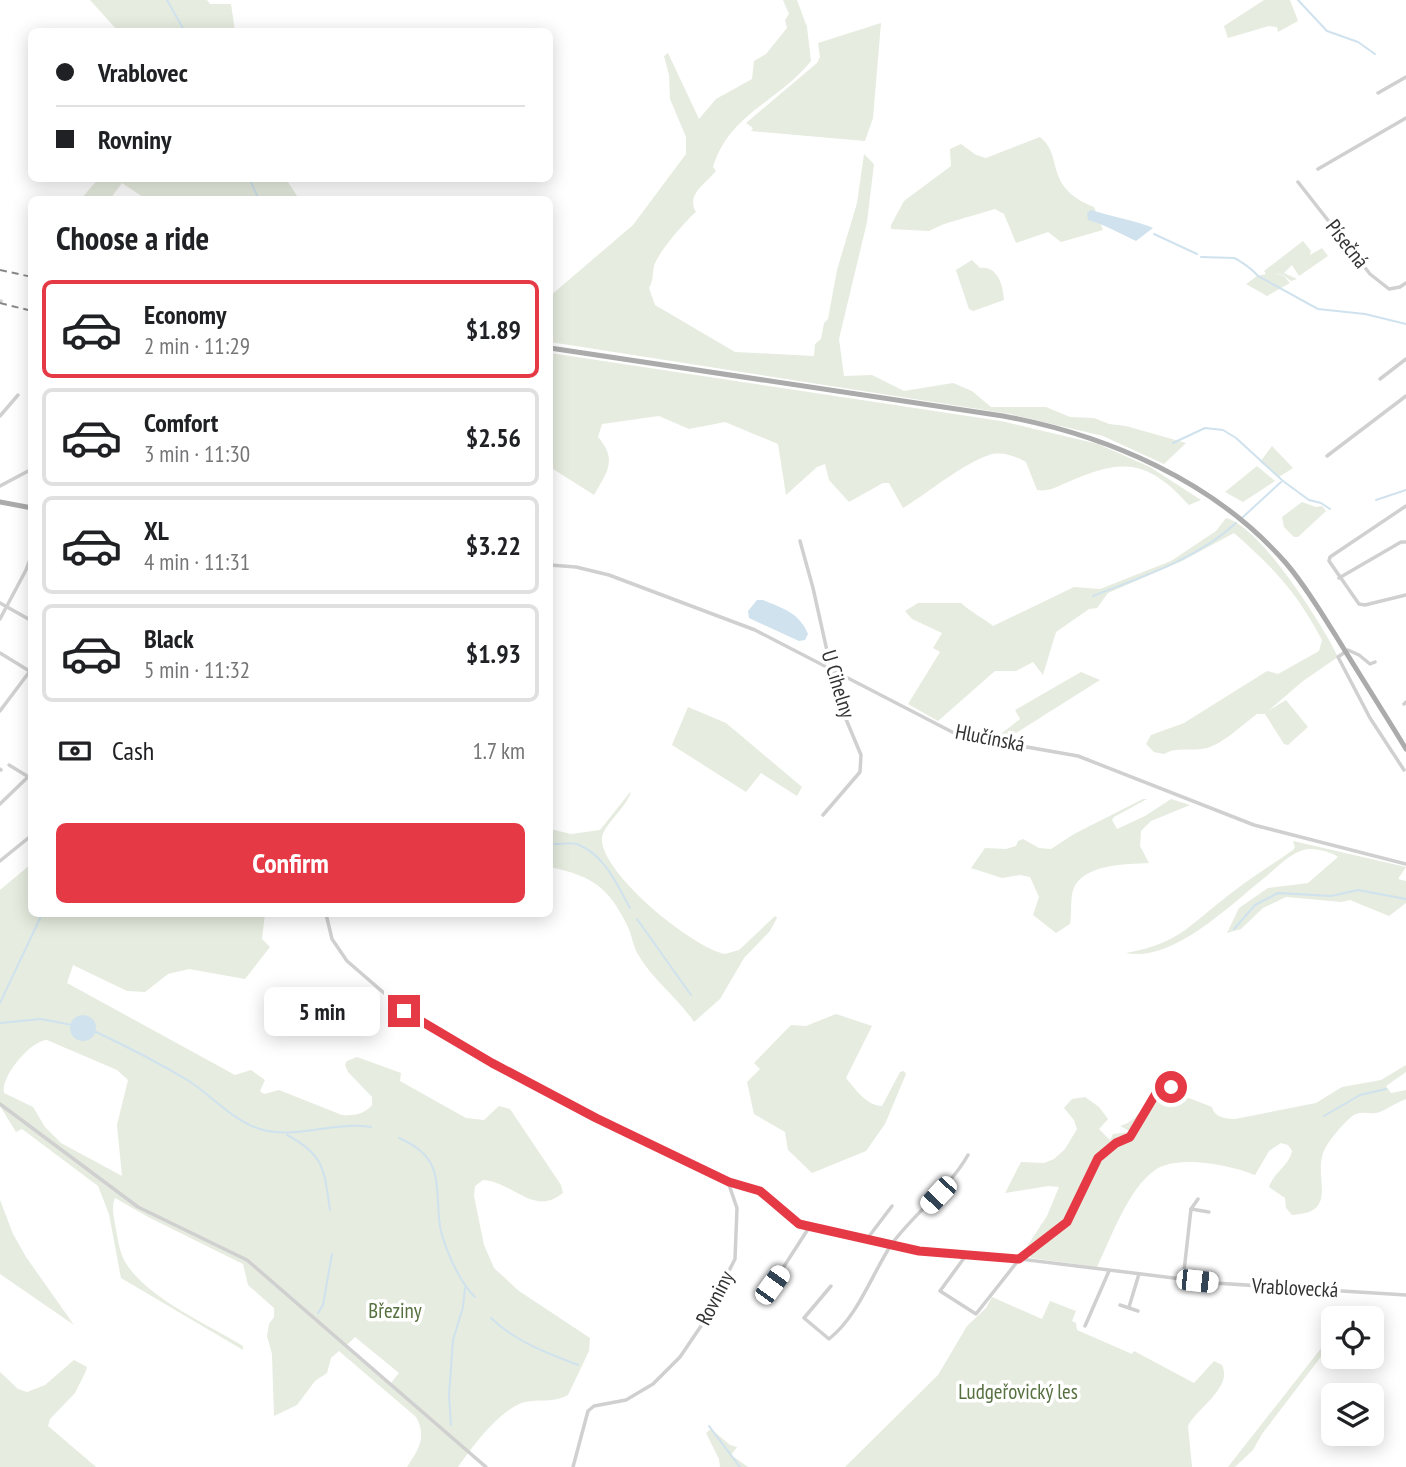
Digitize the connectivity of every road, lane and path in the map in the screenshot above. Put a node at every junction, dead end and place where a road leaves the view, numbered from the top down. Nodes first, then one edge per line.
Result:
1 (1406, 77) edge
2 (1378, 93) dead end
3 (1406, 118) edge
4 (1318, 169) dead end
5 (1298, 182) dead end
6 (1406, 283) edge
7 (553, 348) edge
8 (1406, 359) edge
9 (1380, 379) dead end
10 (18, 395) dead end
11 (1406, 396) edge
12 (0, 416) edge
13 (1327, 456) dead end
14 (28, 471) edge
15 (0, 486) edge
16 (0, 502) edge
17 (1406, 506) edge
18 (28, 507) edge
19 (800, 541) dead end
20 (1406, 542) edge
21 (28, 565) edge
22 (553, 565) edge
23 (26, 570) joint
24 (1339, 578) junction
25 (1406, 595) edge
26 (0, 603) edge
27 (7, 607) junction
28 (0, 619) edge
29 (28, 619) edge
30 (1346, 652) junction
31 (0, 653) edge
32 (1372, 663) dead end
33 (28, 669) edge
34 (832, 669) junction
35 (28, 675) edge
36 (0, 711) edge
37 (1406, 749) edge
38 (9, 765) dead end
39 (1404, 770) edge
40 (28, 775) edge
41 (28, 778) edge
42 (0, 804) edge
43 (823, 815) dead end
44 (28, 838) edge
45 (0, 860) edge
46 (1406, 864) edge
47 (327, 917) edge
48 (1171, 1087) dead end
49 (0, 1104) edge
50 (968, 1155) dead end
51 (729, 1182) junction
52 (1198, 1199) dead end
53 (892, 1206) dead end
54 (1191, 1209) junction
55 (1209, 1212) dead end
56 (810, 1226) junction
57 (867, 1239) junction
58 (892, 1245) junction
59 (967, 1254) junction
60 (1019, 1259) junction
61 (1109, 1271) junction
62 (1139, 1274) junction
63 (1183, 1280) junction
64 (772, 1285) dead end
65 (831, 1286) dead end
66 (1406, 1295) edge
67 (1120, 1304) dead end
68 (1129, 1307) junction
69 (1138, 1311) dead end
70 (1085, 1326) dead end
71 (486, 1467) edge
72 (573, 1467) edge

1 - 2 street
3 - 4 street
5 - 6 street, Písečná
7 - 30 main road
8 - 9 street
10 - 12 street
11 - 13 street
14 - 15 street
16 - 18 main road
17 - 24 street
19 - 34 street, U Cihelny
20 - 24 street
21 - 23 street
22 - 34 street, Hlučínská
23 - 27 street
24 - 25 street
26 - 27 street
27 - 28 street
27 - 29 street
30 - 32 street
30 - 37 main road
30 - 39 street
31 - 33 street
34 - 43 street, U Cihelny
34 - 46 street, Hlučínská
35 - 36 street
38 - 40 street
41 - 42 street
44 - 45 street
47 - 51 street
48 - 60 street
49 - 71 street
50 - 58 street
51 - 56 street, Vrablovecká
51 - 72 street, Rovniny
52 - 54 street
53 - 57 street
54 - 55 street
54 - 63 street
56 - 57 street, Vrablovecká
56 - 64 street
57 - 58 street, Vrablovecká
58 - 59 street, Vrablovecká
58 - 65 street
59 - 60 street, Vrablovecká
59 - 60 street
60 - 61 street, Vrablovecká
61 - 62 street, Vrablovecká
61 - 70 street
62 - 63 street, Vrablovecká
62 - 68 street
63 - 66 street, Vrablovecká
67 - 68 street
68 - 69 street

